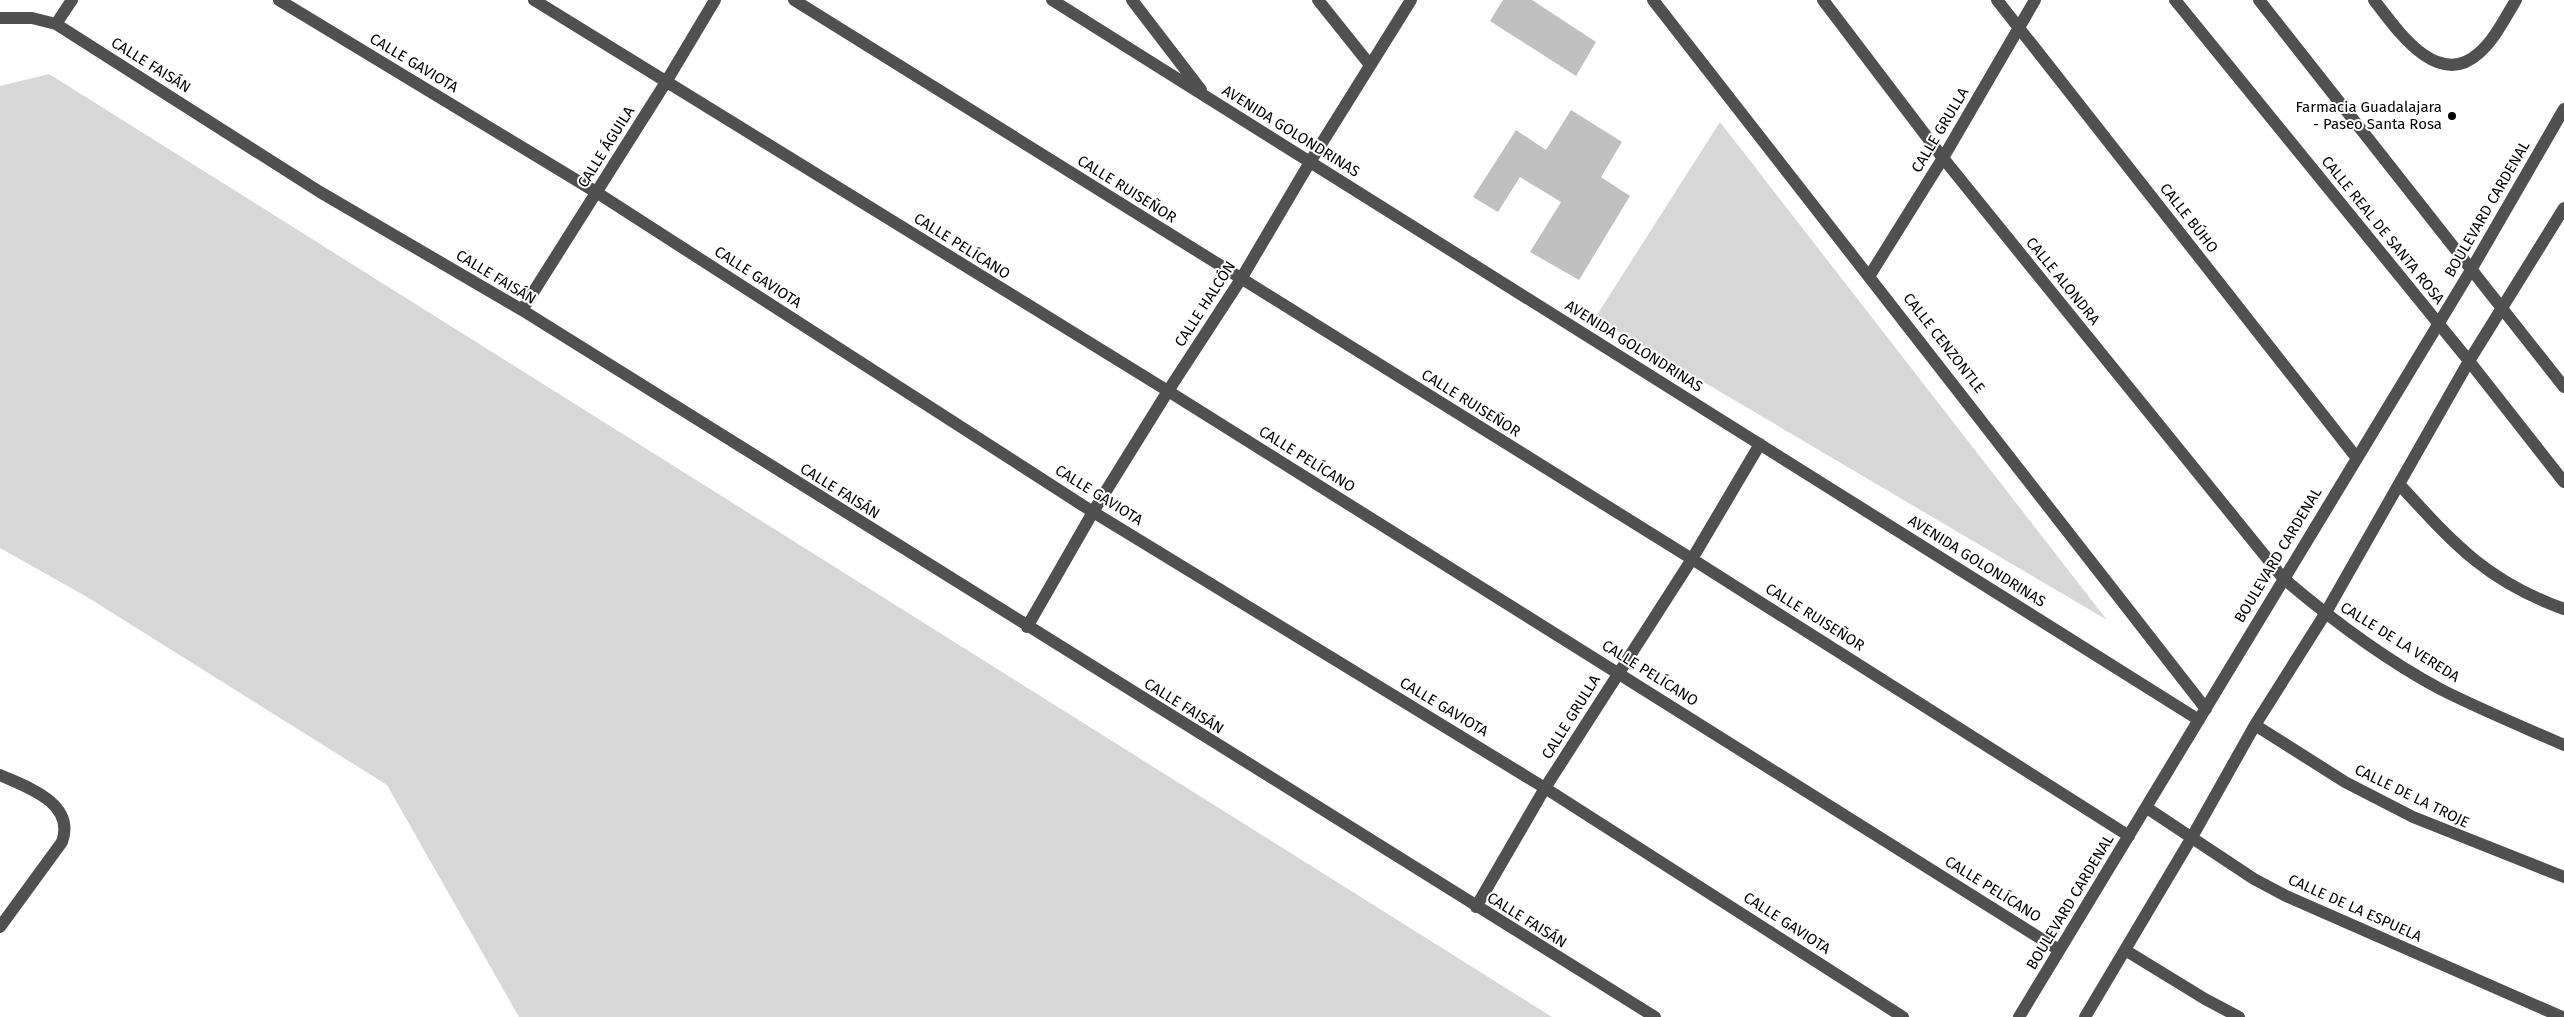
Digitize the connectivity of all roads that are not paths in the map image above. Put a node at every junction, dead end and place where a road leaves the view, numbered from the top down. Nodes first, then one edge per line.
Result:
1 (72, 0) edge
2 (279, 0) edge
3 (534, 0) edge
4 (715, 0) edge
5 (794, 0) edge
6 (1052, 0) edge
7 (1132, 0) edge
8 (1318, 0) edge
9 (1411, 0) edge
10 (1654, 0) edge
11 (1824, 0) edge
12 (1998, 0) edge
13 (2035, 0) edge
14 (2175, 0) edge
15 (2259, 0) edge
16 (2374, 0) edge
17 (2516, 0) edge
18 (0, 18) edge
19 (56, 24) junction
20 (2020, 28) junction
21 (1370, 65) junction
22 (666, 82) junction
23 (1205, 96) junction
24 (2564, 109) edge
25 (1943, 158) junction
26 (1310, 162) junction
27 (596, 192) junction
28 (2564, 208) edge
29 (2560, 225) edge
30 (2471, 270) junction
31 (1870, 274) junction
32 (1241, 280) junction
33 (2502, 306) junction
34 (522, 310) junction
35 (2438, 325) junction
36 (2469, 361) junction
37 (2564, 387) edge
38 (1168, 391) junction
39 (1760, 444) junction
40 (2356, 457) junction
41 (2564, 482) edge
42 (2399, 484) junction
43 (1093, 512) junction
44 (1692, 559) junction
45 (2283, 578) junction
46 (2564, 609) edge
47 (2324, 614) junction
48 (1027, 627) junction
49 (1618, 672) junction
50 (2206, 708) junction
51 (2199, 720) junction
52 (2255, 725) junction
53 (2564, 745) edge
54 (0, 775) edge
55 (1545, 788) junction
56 (2147, 808) junction
57 (2129, 836) junction
58 (2192, 837) junction
59 (2564, 877) edge
60 (1476, 907) junction
61 (0, 927) edge
62 (2059, 950) junction
63 (2125, 950) junction
64 (1655, 1017) edge
65 (1903, 1017) edge
66 (2018, 1017) edge
67 (2085, 1017) edge
68 (2240, 1017) edge
69 (2562, 1017) edge

1 - 19 street
2 - 27 street, CALLE GAVIOTA
3 - 22 street, CALLE PELÍCANO
4 - 22 street, CALLE ÁGUILA
5 - 32 street, CALLE RUISEÑOR
6 - 23 street, AVENIDA GOLONDRINAS
7 - 23 street
8 - 21 street
9 - 21 street, CALLE HALCÓN
10 - 31 street, CALLE CENZONTLE
11 - 25 street, CALLE ALONDRA
12 - 20 street, CALLE BÚHO
13 - 20 street, CALLE GRULLA
14 - 35 street, CALLE REAL DE SANTA ROSA
15 - 30 street
16 - 17 street
18 - 19 street, CALLE FAISÁN
19 - 34 street, CALLE FAISÁN
20 - 25 street, CALLE GRULLA
20 - 40 street, CALLE BÚHO
21 - 26 street, CALLE HALCÓN
22 - 27 street, CALLE ÁGUILA
22 - 38 street, CALLE PELÍCANO
23 - 26 street, AVENIDA GOLONDRINAS
24 - 30 street, BOULEVARD CARDENAL
25 - 31 street, CALLE GRULLA
25 - 45 street, CALLE ALONDRA
26 - 32 street, CALLE HALCÓN
26 - 39 street, AVENIDA GOLONDRINAS
27 - 34 street, CALLE ÁGUILA
27 - 43 street, CALLE GAVIOTA
28 - 29 street
29 - 33 street
30 - 33 street
30 - 35 street, BOULEVARD CARDENAL
31 - 50 street, CALLE CENZONTLE
32 - 38 street, CALLE HALCÓN
32 - 44 street, CALLE RUISEÑOR
33 - 36 street
33 - 37 street
34 - 48 street, CALLE FAISÁN
35 - 36 street, CALLE REAL DE SANTA ROSA
35 - 40 street, BOULEVARD CARDENAL
36 - 41 street, CALLE REAL DE SANTA ROSA
36 - 42 street
38 - 43 street, CALLE HALCÓN
38 - 49 street, CALLE PELÍCANO
39 - 44 street, CALLE GRULLA
39 - 51 street, AVENIDA GOLONDRINAS
40 - 45 street, BOULEVARD CARDENAL
42 - 46 street
42 - 47 street
43 - 48 street, CALLE HALCÓN
43 - 55 street, CALLE GAVIOTA
44 - 49 street, CALLE GRULLA
44 - 57 street, CALLE RUISEÑOR
45 - 47 street, CALLE DE LA VEREDA
45 - 50 street, BOULEVARD CARDENAL
47 - 52 street
47 - 53 street, CALLE DE LA VEREDA
48 - 60 street, CALLE FAISÁN
49 - 55 street, CALLE GRULLA
49 - 62 street, CALLE PELÍCANO
50 - 51 street, BOULEVARD CARDENAL
51 - 56 street, BOULEVARD CARDENAL
52 - 58 street
52 - 59 street, CALLE DE LA TROJE
54 - 61 street
55 - 60 street, CALLE GRULLA
55 - 65 street, CALLE GAVIOTA
56 - 57 street, BOULEVARD CARDENAL
56 - 58 street, CALLE DE LA ESPUELA
57 - 62 street, BOULEVARD CARDENAL
58 - 63 street
58 - 69 street, CALLE DE LA ESPUELA
60 - 64 street, CALLE FAISÁN
62 - 66 street, BOULEVARD CARDENAL
63 - 67 street
63 - 68 street

